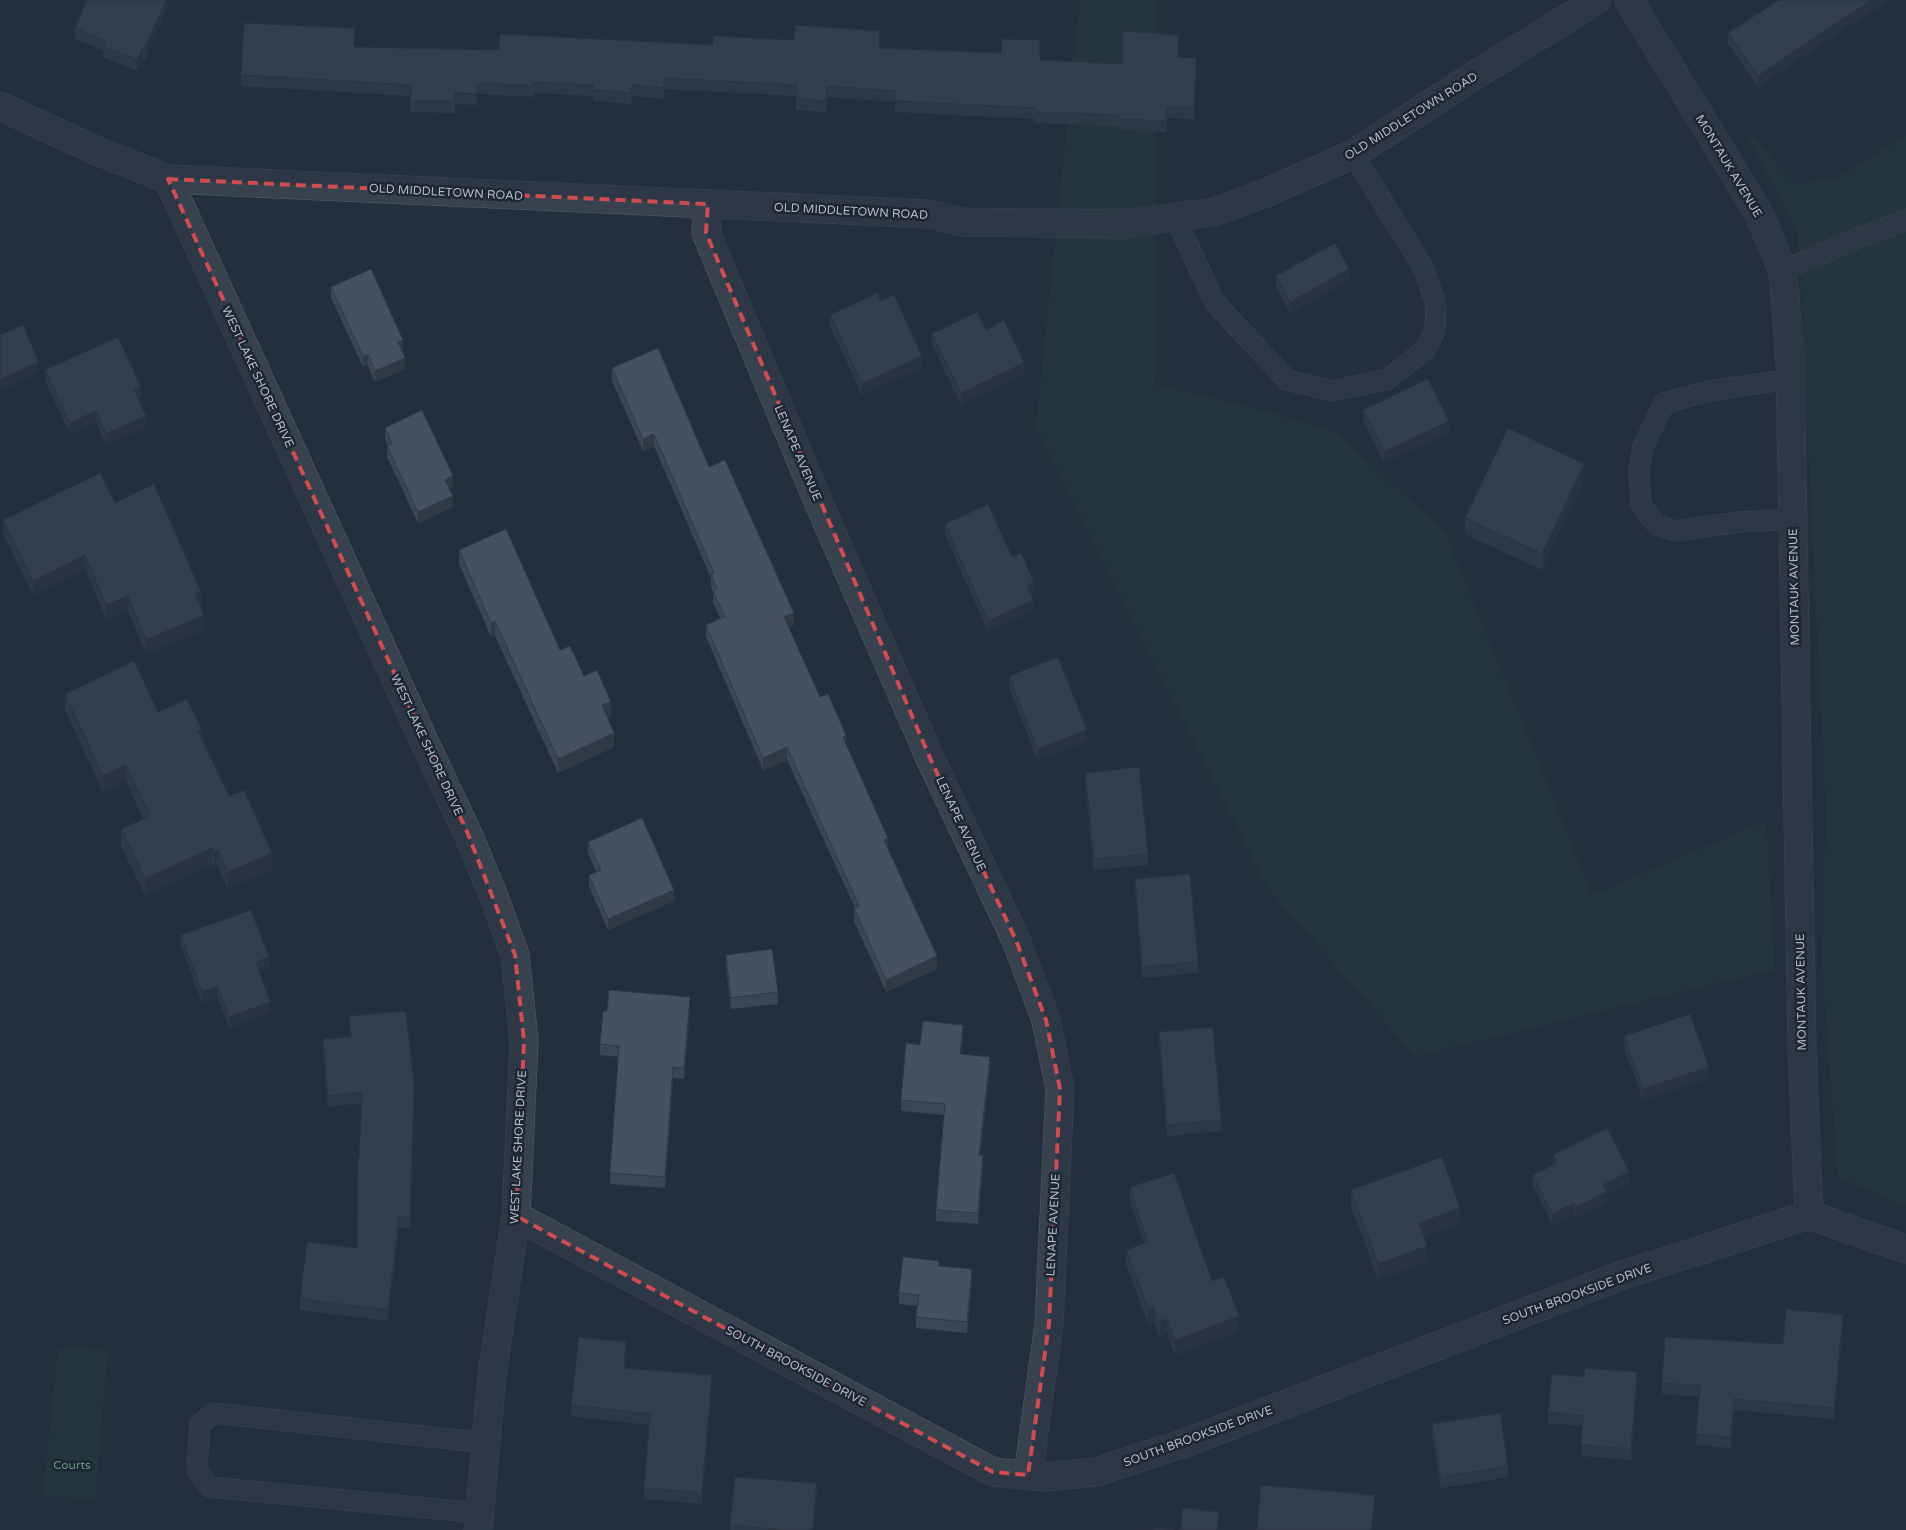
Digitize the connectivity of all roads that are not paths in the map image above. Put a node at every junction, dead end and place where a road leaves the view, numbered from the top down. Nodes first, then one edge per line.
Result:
1 (1597, 0) edge
2 (1629, 0) edge
3 (0, 106) edge
4 (1354, 154) junction
5 (168, 179) junction
6 (708, 204) junction
7 (1175, 217) junction
8 (1906, 220) edge
9 (1783, 271) junction
10 (1790, 379) junction
11 (1793, 519) junction
12 (1809, 1215) junction
13 (516, 1216) junction
14 (1906, 1249) edge
15 (486, 1443) junction
16 (1028, 1475) junction
17 (478, 1521) edge

1 - 4 street, OLD MIDDLETOWN ROAD
2 - 9 street, MONTAUK AVENUE
3 - 5 street
4 - 7 street, OLD MIDDLETOWN ROAD
4 - 7 lane
5 - 6 street, OLD MIDDLETOWN ROAD
5 - 13 street, WEST LAKE SHORE DRIVE
6 - 7 street, OLD MIDDLETOWN ROAD
6 - 16 street, LENAPE AVENUE
8 - 9 lane
9 - 10 street, MONTAUK AVENUE
10 - 11 street, MONTAUK AVENUE
10 - 11 lane
11 - 12 street, MONTAUK AVENUE
12 - 14 street
12 - 16 street, SOUTH BROOKSIDE DRIVE
13 - 15 street, WEST LAKE SHORE DRIVE
13 - 16 street, SOUTH BROOKSIDE DRIVE
15 - 17 street, WEST LAKE SHORE DRIVE
15 - 17 lane

